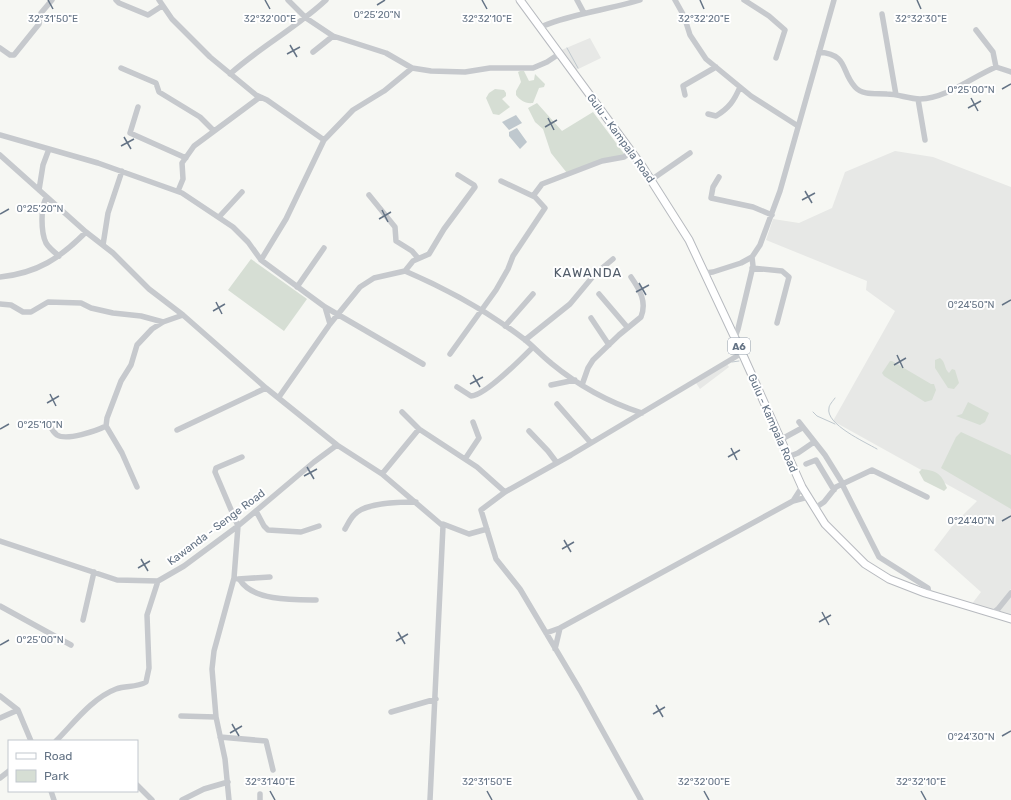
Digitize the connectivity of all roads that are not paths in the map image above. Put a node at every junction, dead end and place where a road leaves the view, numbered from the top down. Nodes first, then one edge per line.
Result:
1 (52, 0) edge
2 (116, 0) edge
3 (288, 0) edge
4 (326, 0) edge
5 (520, 0) edge
6 (577, 0) edge
7 (640, 0) edge
8 (674, 0) edge
9 (744, 0) edge
10 (834, 0) edge
11 (161, 3) edge
12 (584, 13) junction
13 (882, 14) dead end
14 (306, 18) junction
15 (539, 26) junction
16 (976, 30) dead end
17 (333, 36) junction
18 (0, 48) edge
19 (313, 52) dead end
20 (819, 52) junction
21 (559, 54) junction
22 (776, 58) dead end
23 (716, 67) junction
24 (121, 68) dead end
25 (412, 68) junction
26 (996, 68) junction
27 (1011, 72) edge
28 (230, 74) junction
29 (740, 87) junction
30 (685, 95) dead end
31 (896, 95) junction
32 (260, 97) junction
33 (918, 99) junction
34 (138, 106) dead end
35 (708, 114) dead end
36 (798, 126) junction
37 (213, 130) junction
38 (0, 135) edge
39 (324, 140) junction
40 (925, 140) dead end
41 (49, 149) junction
42 (631, 152) junction
43 (690, 153) dead end
44 (0, 155) edge
45 (186, 158) junction
46 (122, 172) junction
47 (458, 175) dead end
48 (719, 177) dead end
49 (651, 180) junction
50 (501, 181) dead end
51 (39, 190) junction
52 (178, 191) junction
53 (242, 192) dead end
54 (369, 195) dead end
55 (533, 196) junction
56 (47, 197) junction
57 (772, 215) junction
58 (219, 217) junction
59 (86, 232) junction
60 (102, 244) junction
61 (324, 248) dead end
62 (59, 256) junction
63 (752, 257) junction
64 (418, 258) junction
65 (613, 259) dead end
66 (261, 260) junction
67 (752, 268) junction
68 (405, 271) junction
69 (705, 273) junction
70 (0, 277) edge
71 (631, 277) dead end
72 (297, 287) junction
73 (533, 294) dead end
74 (599, 294) dead end
75 (0, 304) edge
76 (324, 307) junction
77 (481, 310) junction
78 (338, 314) junction
79 (183, 315) junction
80 (591, 318) dead end
81 (163, 322) junction
82 (777, 323) dead end
83 (330, 324) junction
84 (505, 326) junction
85 (628, 328) junction
86 (735, 337) junction
87 (525, 340) junction
88 (610, 345) junction
89 (533, 347) junction
90 (742, 353) junction
91 (450, 354) dead end
92 (422, 364) dead end
93 (575, 380) junction
94 (551, 385) dead end
95 (582, 385) junction
96 (457, 387) dead end
97 (266, 388) junction
98 (279, 397) junction
99 (557, 404) dead end
100 (402, 412) dead end
101 (642, 413) junction
102 (473, 422) dead end
103 (799, 422) dead end
104 (50, 424) dead end
105 (106, 426) junction
106 (802, 428) junction
107 (419, 429) junction
108 (177, 430) dead end
109 (529, 431) dead end
110 (780, 440) junction
111 (814, 442) junction
112 (591, 443) junction
113 (337, 445) junction
114 (242, 457) dead end
115 (788, 457) junction
116 (465, 459) junction
117 (557, 463) junction
118 (806, 464) dead end
119 (382, 474) junction
120 (842, 484) junction
121 (137, 486) dead end
122 (802, 487) junction
123 (834, 490) junction
124 (505, 492) junction
125 (808, 497) junction
126 (927, 497) dead end
127 (793, 501) junction
128 (416, 502) junction
129 (815, 508) junction
130 (256, 511) junction
131 (443, 524) junction
132 (238, 526) junction
133 (319, 526) dead end
134 (345, 528) dead end
135 (487, 529) junction
136 (0, 541) edge
137 (94, 572) junction
138 (270, 577) dead end
139 (237, 579) junction
140 (158, 581) junction
141 (1011, 592) edge
142 (929, 594) junction
143 (316, 600) dead end
144 (0, 606) edge
145 (993, 613) junction
146 (1011, 619) edge
147 (83, 620) dead end
148 (560, 628) junction
149 (546, 633) junction
150 (71, 645) dead end
151 (555, 649) junction
152 (0, 696) edge
153 (436, 700) junction
154 (18, 710) junction
155 (391, 712) dead end
156 (181, 716) dead end
157 (216, 717) junction
158 (0, 718) edge
159 (220, 737) junction
160 (31, 740) edge
161 (57, 740) edge
162 (273, 770) dead end
163 (8, 772) edge
164 (0, 778) edge
165 (228, 782) junction
166 (138, 786) edge
167 (152, 800) edge
168 (182, 800) edge
169 (229, 800) edge
170 (429, 800) edge
171 (641, 800) edge

1 - 18 street
2 - 11 street
3 - 14 street
4 - 14 street
5 - 15 main road, Gulu - Kampala Road / A6
6 - 12 street
7 - 12 street
8 - 23 street
9 - 22 street
10 - 20 street
11 - 28 street
12 - 15 street
13 - 31 street
14 - 17 street
14 - 28 street
15 - 21 main road, Gulu - Kampala Road / A6
16 - 26 street
17 - 19 street
17 - 25 street
20 - 31 street
20 - 36 street
21 - 25 street
21 - 42 main road, Gulu - Kampala Road / A6
23 - 29 street
23 - 30 street
24 - 37 street
25 - 39 street
26 - 27 street
26 - 33 street
28 - 32 street
29 - 35 street
29 - 36 street
31 - 33 street
32 - 37 street
32 - 39 street
33 - 40 street
34 - 45 street
36 - 57 street
37 - 45 street
38 - 41 street
39 - 66 street
41 - 46 street
41 - 51 street
42 - 49 main road, Gulu - Kampala Road / A6
42 - 55 street
43 - 49 street
44 - 51 street
45 - 52 street
46 - 52 street
46 - 60 street
47 - 64 street
48 - 57 street
49 - 69 main road, Gulu - Kampala Road / A6
50 - 55 street
51 - 56 street
52 - 58 street
53 - 58 street
54 - 64 street
55 - 77 street
56 - 59 street
56 - 62 street
57 - 63 street
58 - 66 street
59 - 60 street
59 - 62 street
60 - 79 street
61 - 72 street
62 - 70 street
63 - 67 street
63 - 69 street
64 - 68 street
65 - 87 street
66 - 72 street
67 - 82 street
67 - 86 street
68 - 77 street
68 - 78 street
69 - 86 main road, Gulu - Kampala Road / A6
71 - 85 street
72 - 76 street
73 - 84 street
74 - 85 street
75 - 81 street
76 - 78 street
76 - 83 street
77 - 84 street
77 - 91 street
78 - 83 street
78 - 92 street
79 - 81 street
79 - 97 street
80 - 88 street
81 - 105 street
83 - 98 street
84 - 87 street
85 - 88 street
86 - 90 main road, Gulu - Kampala Road / A6
87 - 89 street
88 - 95 street
89 - 93 street
89 - 96 street
90 - 101 street
90 - 110 main road, Gulu - Kampala Road / A6
93 - 94 street
93 - 95 street
95 - 101 street
97 - 98 street
97 - 108 street
98 - 113 street
99 - 112 street
100 - 107 street
101 - 112 street
102 - 116 street
103 - 106 street
104 - 105 street
105 - 121 street
106 - 110 street
106 - 111 street
107 - 116 street
107 - 119 street
109 - 117 street
110 - 115 main road, Gulu - Kampala Road / A6
111 - 115 street
111 - 120 street
112 - 117 street
113 - 119 street
113 - 130 street, Kawanda - Senge Road
114 - 132 street
115 - 122 main road, Gulu - Kampala Road / A6
116 - 124 street
117 - 124 street
118 - 123 street
119 - 128 street
120 - 123 street
120 - 126 street
120 - 142 street
122 - 125 main road, Gulu - Kampala Road / A6
122 - 127 street
123 - 129 street
124 - 135 street
125 - 127 street
125 - 129 main road, Gulu - Kampala Road / A6
127 - 148 street
128 - 131 street
128 - 134 street
129 - 142 main road, Gulu - Kampala Road / A6
130 - 132 street, Kawanda - Senge Road
130 - 133 street
131 - 135 street
131 - 153 street
132 - 139 street
132 - 140 street, Kawanda - Senge Road
135 - 149 street
136 - 137 street
137 - 140 street
137 - 147 street
138 - 139 street
139 - 143 street
139 - 157 street
140 - 161 street
141 - 145 street
142 - 145 main road, Gulu - Kampala Road / A6
144 - 150 street
145 - 146 main road, Gulu - Kampala Road / A6
148 - 149 street
148 - 151 street
149 - 151 street
151 - 171 street
152 - 154 street
153 - 155 street
153 - 170 street
154 - 158 street
154 - 160 street
156 - 157 street
157 - 159 street
159 - 162 street
159 - 165 street
163 - 164 street
165 - 168 street
165 - 169 street
166 - 167 street

